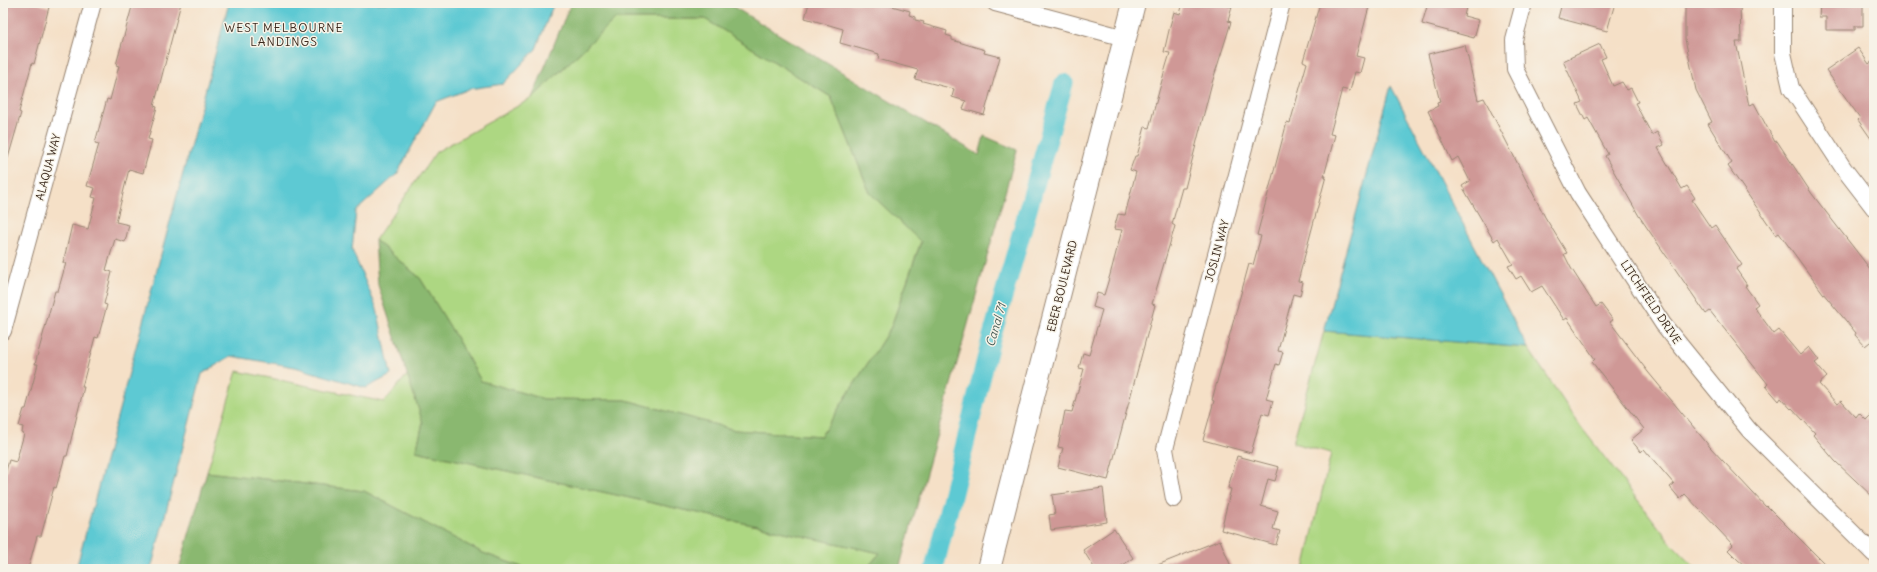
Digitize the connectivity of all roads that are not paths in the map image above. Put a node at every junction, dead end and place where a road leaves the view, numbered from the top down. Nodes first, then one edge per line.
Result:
1 (93, 3) edge
2 (995, 3) edge
3 (1134, 3) edge
4 (1282, 3) edge
5 (1524, 3) edge
6 (1783, 3) edge
7 (1125, 38) junction
8 (1874, 208) edge
9 (3, 331) edge
10 (1174, 499) dead end
11 (1874, 554) edge
12 (989, 569) edge

1 - 9 street, ALAQUA WAY
2 - 7 street
3 - 7 street, EBER BOULEVARD
4 - 10 street, JOSLIN WAY
5 - 11 street, LITCHFIELD DRIVE
6 - 8 street
7 - 12 street, EBER BOULEVARD

